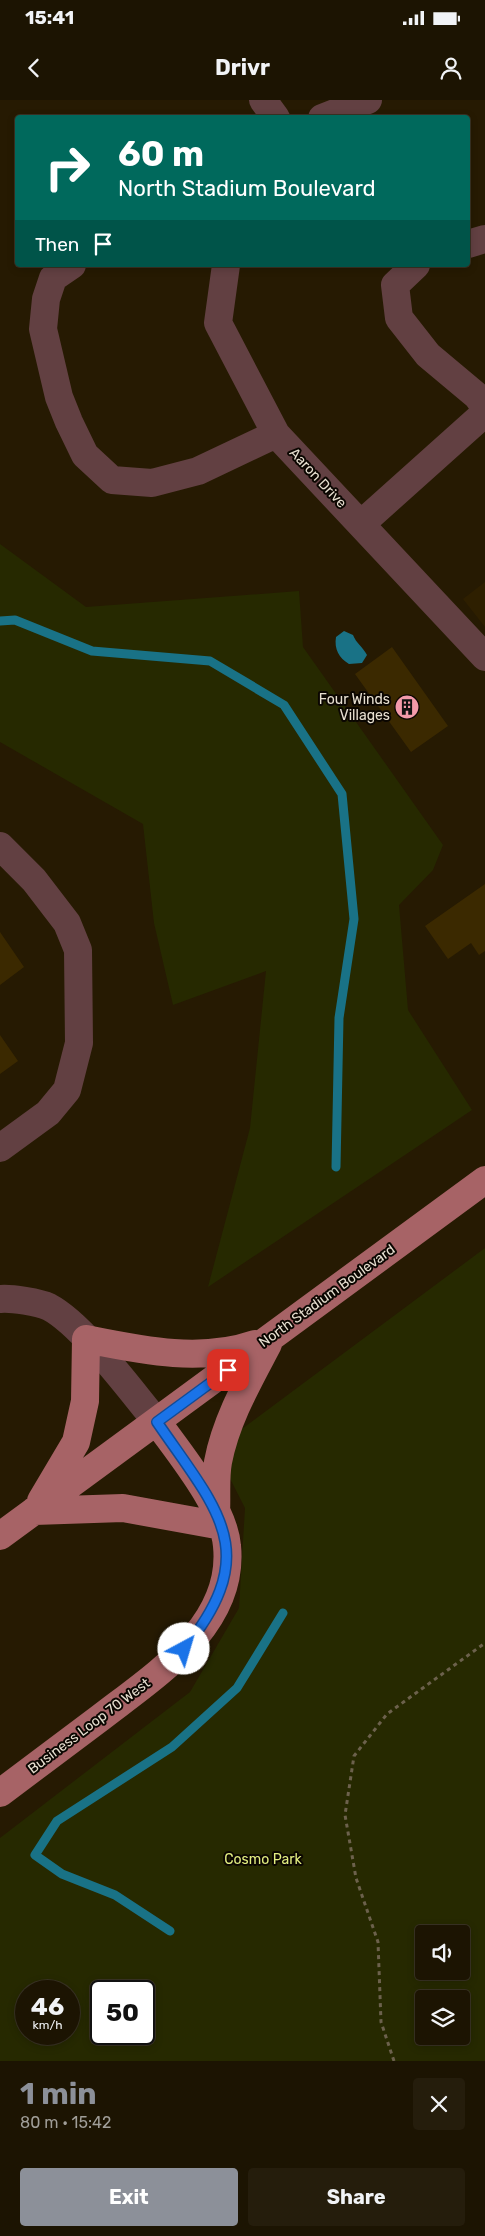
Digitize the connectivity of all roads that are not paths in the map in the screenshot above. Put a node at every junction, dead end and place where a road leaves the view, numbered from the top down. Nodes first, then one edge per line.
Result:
1 (263, 100) edge
2 (368, 100) edge
3 (274, 115) edge
4 (330, 115) edge
5 (485, 239) edge
6 (470, 243) edge
7 (69, 267) edge
8 (226, 267) edge
9 (414, 267) edge
10 (485, 407) edge
11 (485, 413) edge
12 (276, 434) junction
13 (361, 524) junction
14 (484, 653) edge
15 (0, 846) edge
16 (0, 1148) edge
17 (485, 1180) edge
18 (0, 1298) edge
19 (270, 1338) junction
20 (86, 1339) junction
21 (157, 1422) junction
22 (34, 1511) junction
23 (219, 1520) junction
24 (0, 1536) edge
25 (0, 1793) edge

1 - 3 street
2 - 4 street
5 - 6 street
7 - 12 street
8 - 12 street, Aaron Drive
9 - 10 street
11 - 13 street
12 - 13 street, Aaron Drive
13 - 14 street, Aaron Drive
15 - 16 street
17 - 19 main road, North Stadium Boulevard
18 - 20 street
19 - 20 main road
19 - 21 main road, North Stadium Boulevard
19 - 23 main road
20 - 21 street
20 - 22 main road
21 - 22 main road, North Stadium Boulevard
21 - 23 main road, Business Loop 70 West
22 - 23 main road
22 - 24 main road, North Stadium Boulevard
23 - 25 main road, Business Loop 70 West

